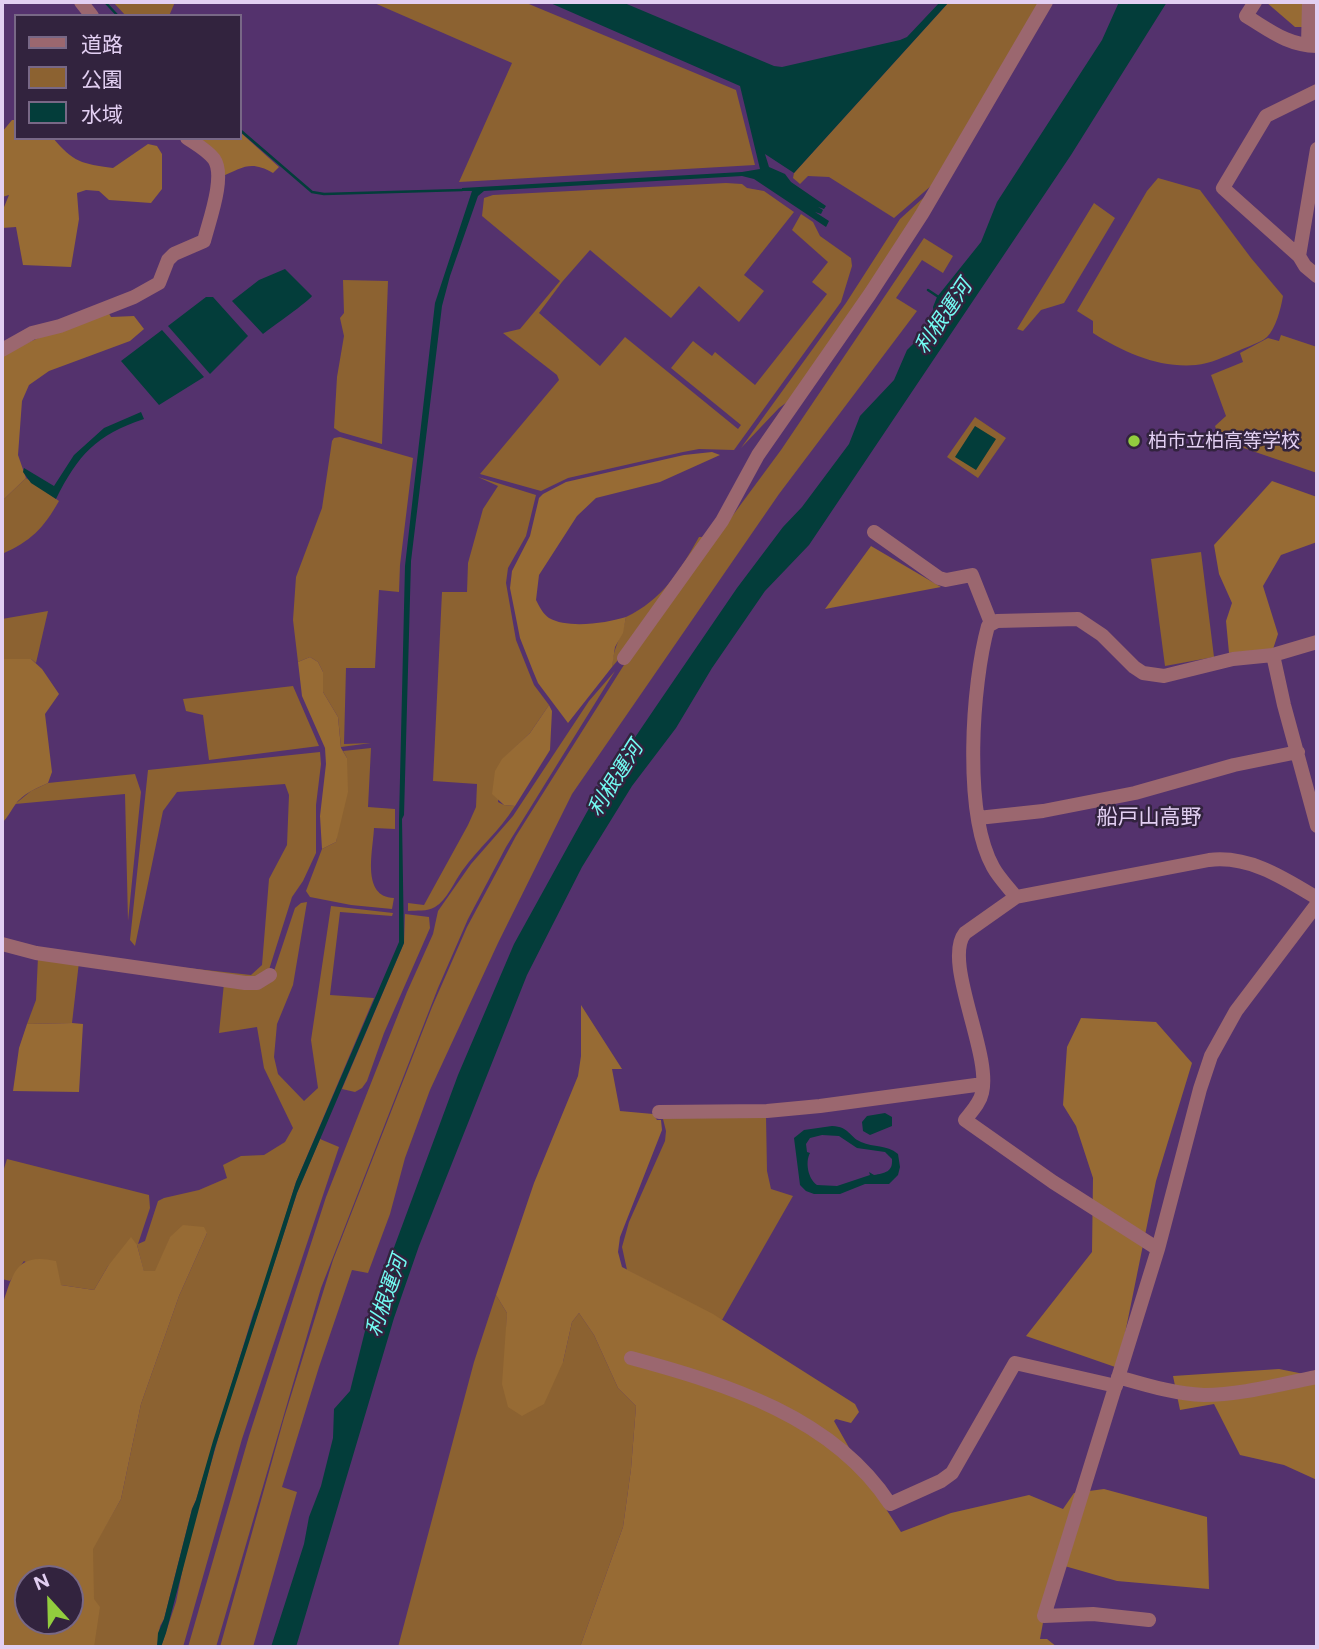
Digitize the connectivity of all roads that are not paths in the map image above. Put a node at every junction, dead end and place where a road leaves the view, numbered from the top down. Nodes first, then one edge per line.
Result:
1 (1046, 2) edge
2 (1255, 2) edge
3 (1310, 2) edge
4 (1312, 46) edge
5 (1317, 91) edge
6 (190, 140) edge
7 (1317, 149) edge
8 (1299, 256) junction
9 (1317, 276) edge
10 (2, 350) edge
11 (874, 532) dead end
12 (991, 623) junction
13 (1317, 642) edge
14 (1273, 655) junction
15 (624, 658) dead end
16 (1298, 752) junction
17 (978, 818) junction
18 (1317, 825) edge
19 (1016, 897) junction
20 (1317, 898) edge
21 (1317, 904) edge
22 (2, 944) edge
23 (270, 975) dead end
24 (983, 1084) junction
25 (659, 1112) dead end
26 (1158, 1250) junction
27 (632, 1358) dead end
28 (1317, 1377) edge
29 (1117, 1381) junction
30 (1149, 1620) dead end

1 - 15 street
2 - 4 street
3 - 4 street
5 - 8 street
6 - 10 street
7 - 8 street
8 - 9 street
11 - 12 street
12 - 14 street
12 - 17 street
13 - 14 street
14 - 16 street
16 - 17 street
16 - 18 street
17 - 19 street
19 - 20 street
19 - 24 street
21 - 26 street
22 - 23 street
24 - 25 street
24 - 26 street
26 - 29 street
27 - 29 street
28 - 29 street
29 - 30 street

